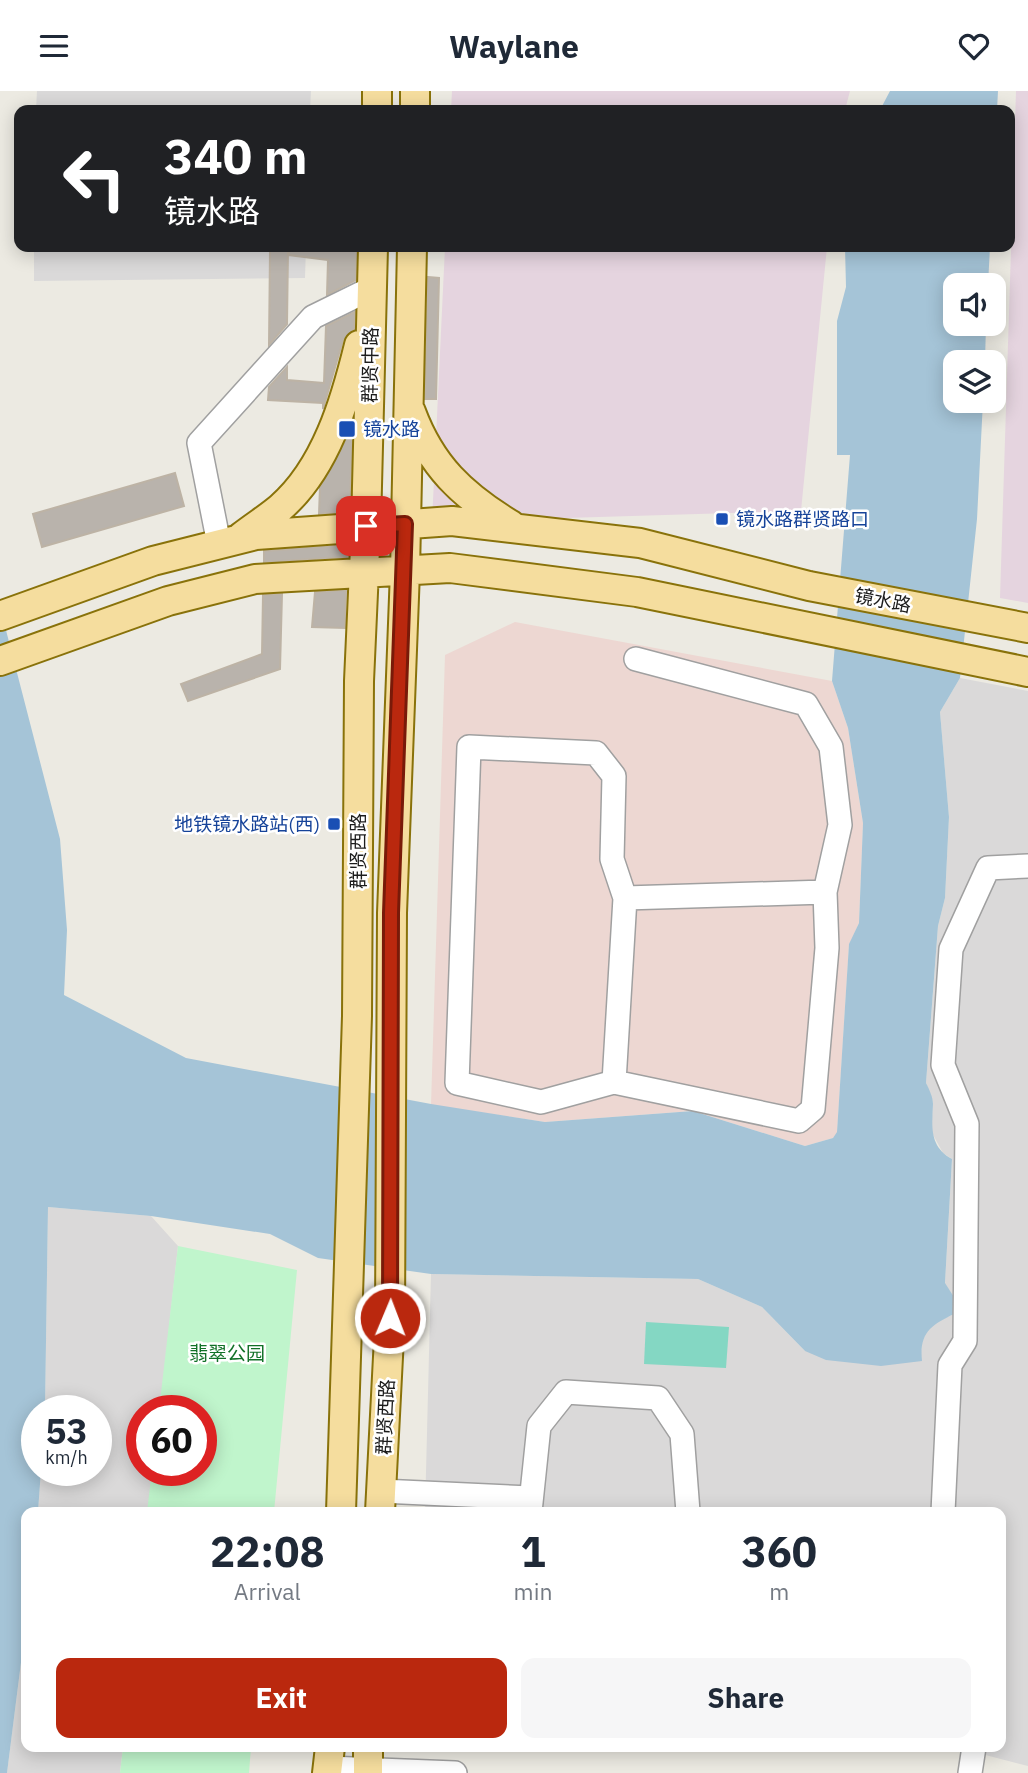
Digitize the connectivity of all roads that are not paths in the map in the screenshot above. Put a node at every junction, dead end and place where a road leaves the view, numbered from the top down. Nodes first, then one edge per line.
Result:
1 (373, 252) edge
2 (412, 252) edge
3 (372, 288) junction
4 (408, 404) junction
5 (405, 524) junction
6 (366, 526) junction
7 (516, 528) junction
8 (228, 542) junction
9 (405, 571) junction
10 (364, 572) junction
11 (0, 616) edge
12 (1028, 628) edge
13 (636, 659) dead end
14 (0, 661) edge
15 (1028, 672) edge
16 (1028, 866) edge
17 (825, 891) junction
18 (625, 898) junction
19 (614, 1082) junction
20 (381, 1502) edge
21 (530, 1505) edge
22 (341, 1507) edge
23 (688, 1507) edge
24 (943, 1507) edge
25 (973, 1752) edge
26 (329, 1762) edge
27 (368, 1763) edge
28 (455, 1773) edge
29 (970, 1773) edge

1 - 3 main road, 群贤中路
2 - 4 main road, 群贤中路
3 - 6 main road, 群贤中路
3 - 8 main road
3 - 8 street
4 - 5 main road, 群贤中路
4 - 7 main road
5 - 6 main road, 镜水路
5 - 7 main road, 镜水路
5 - 9 main road, 群贤西路
6 - 8 main road, 镜水路
6 - 10 main road, 群贤西路
7 - 12 main road, 镜水路
8 - 11 main road, 镜水路
9 - 10 main road
9 - 15 main road
9 - 20 main road, 群贤西路
10 - 14 main road
10 - 22 main road, 群贤西路
13 - 17 street
16 - 24 street
17 - 18 street
17 - 19 street
18 - 19 street
18 - 19 street
20 - 21 street
21 - 23 street
25 - 29 street
26 - 27 street
27 - 28 street

